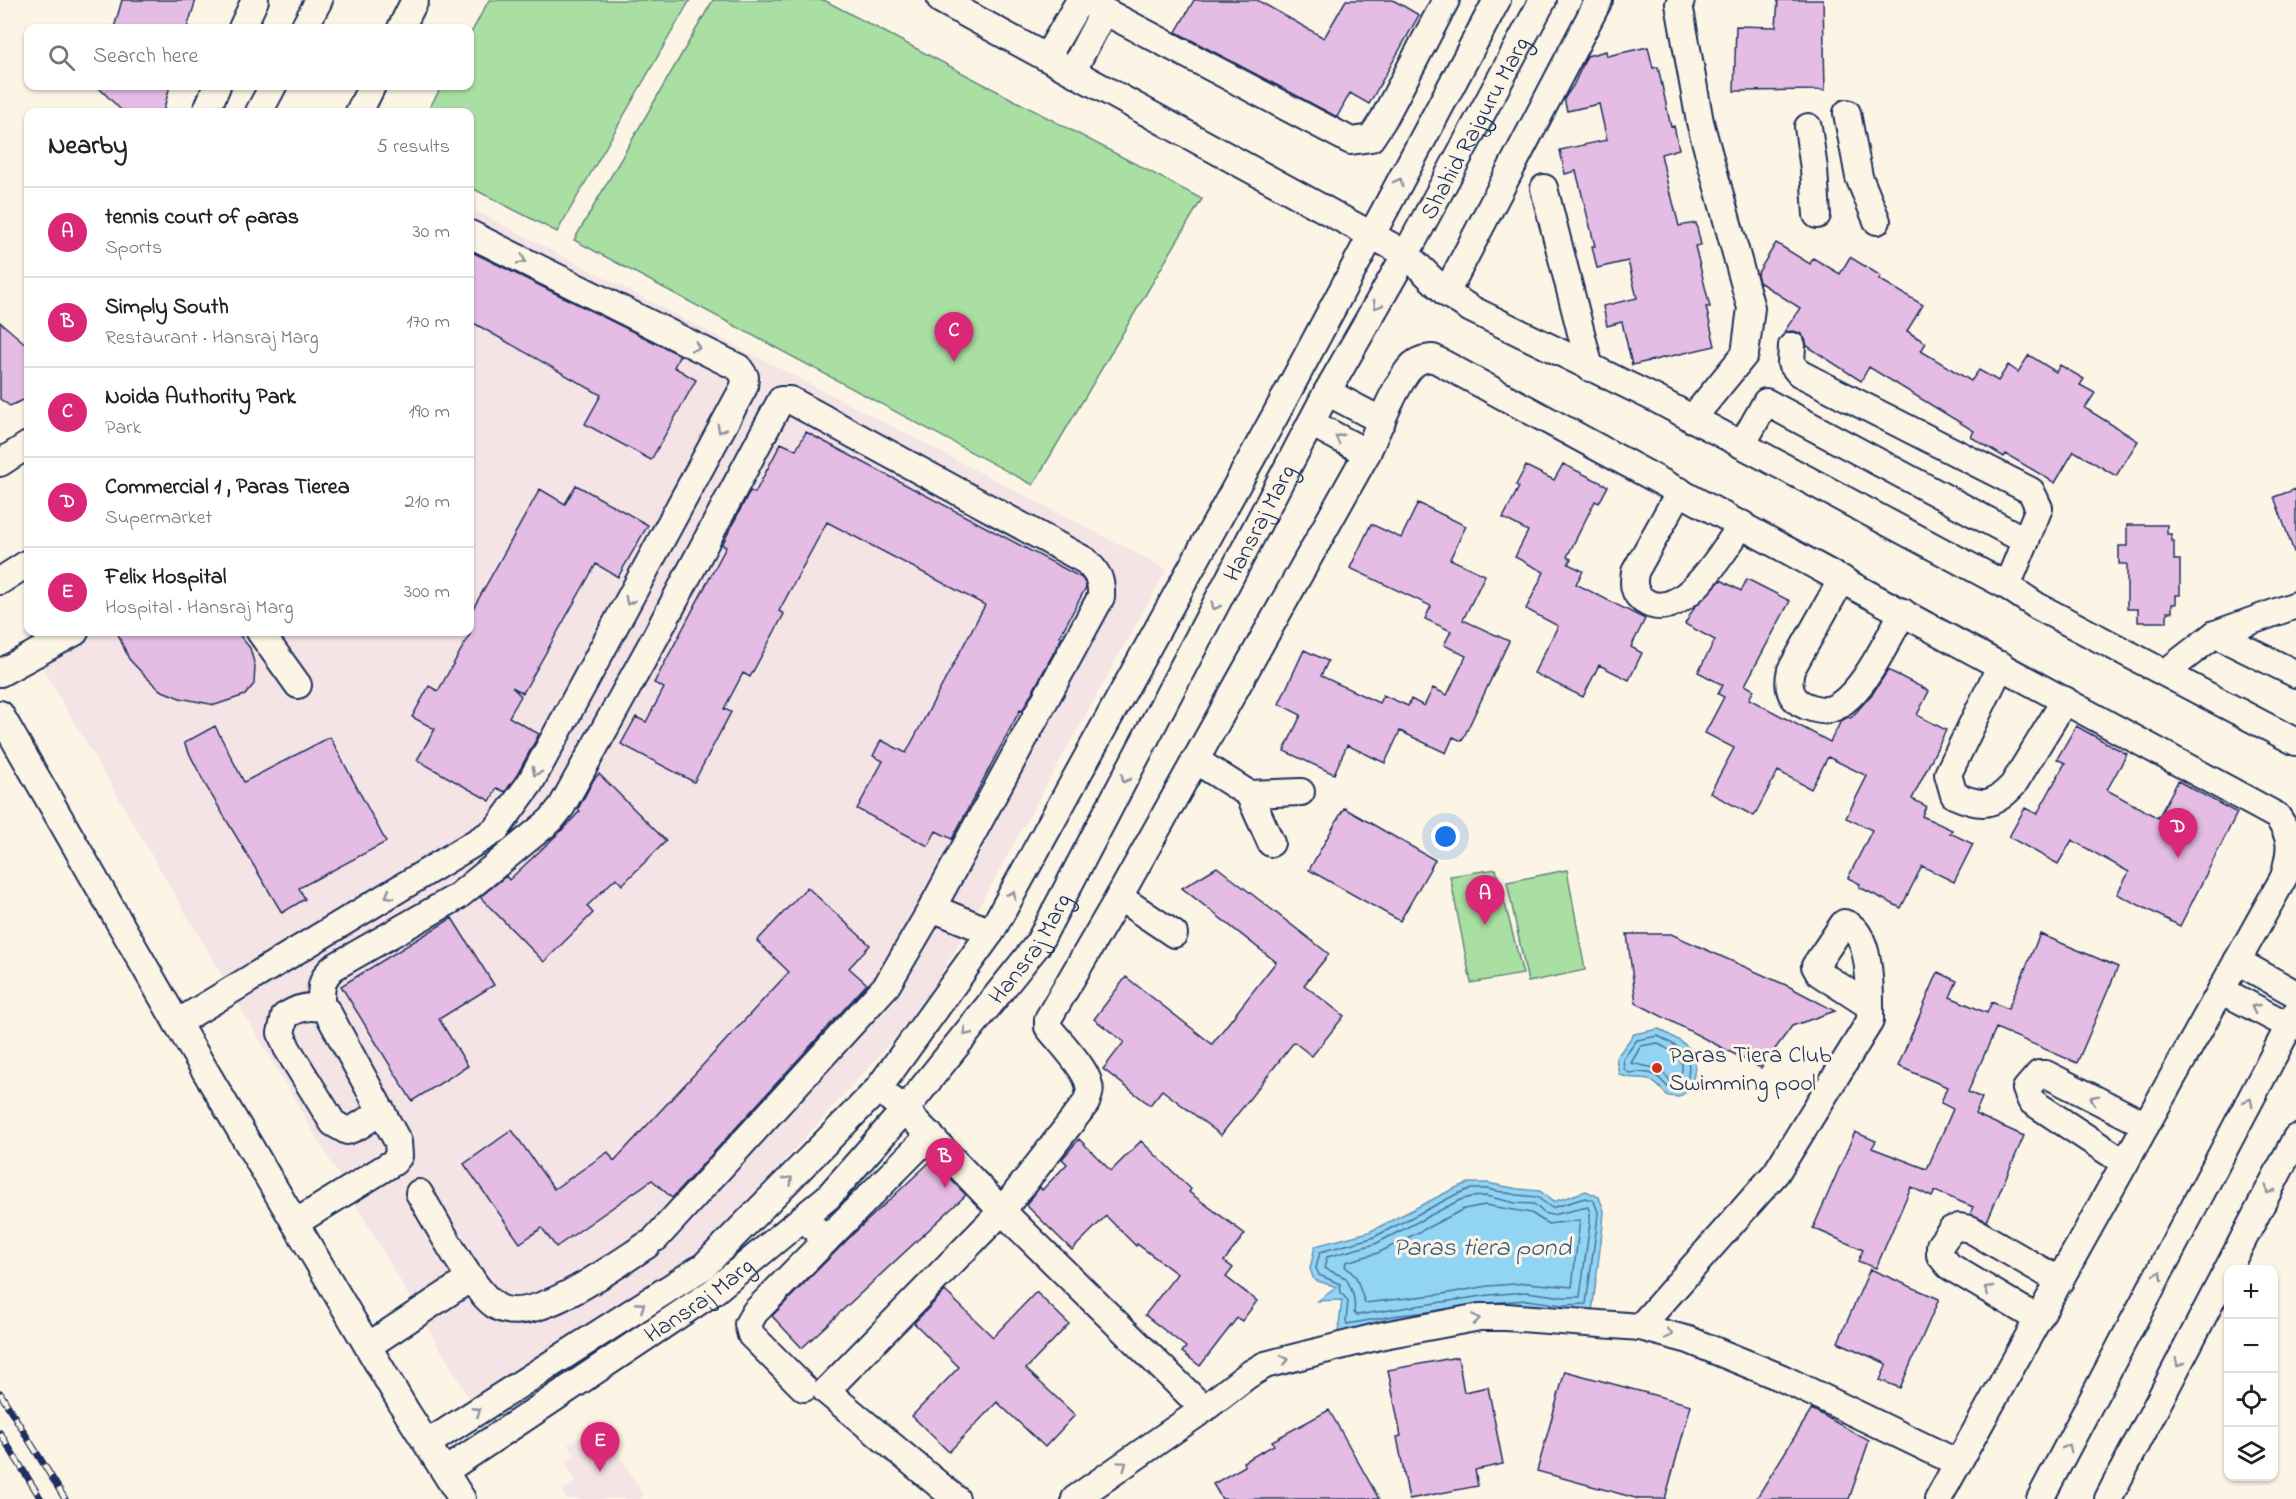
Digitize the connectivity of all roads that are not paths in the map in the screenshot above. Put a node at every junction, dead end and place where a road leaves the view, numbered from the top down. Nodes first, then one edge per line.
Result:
1 (255, 0) edge
2 (319, 0) edge
3 (415, 0) edge
4 (940, 0) edge
5 (1446, 0) edge
6 (1497, 0) edge
7 (1544, 0) edge
8 (1599, 0) edge
9 (1681, 0) edge
10 (1089, 4) edge
11 (244, 24) edge
12 (306, 24) edge
13 (403, 24) edge
14 (1047, 57) junction
15 (1073, 70) junction
16 (215, 90) edge
17 (271, 90) edge
18 (370, 90) edge
19 (208, 108) edge
20 (261, 108) edge
21 (361, 108) edge
22 (1847, 113) dead end
23 (1808, 127) dead end
24 (1544, 188) dead end
25 (1817, 215) dead end
26 (1877, 221) dead end
27 (1371, 234) junction
28 (474, 236) edge
29 (1406, 254) junction
30 (1446, 293) junction
31 (1792, 346) dead end
32 (1590, 368) junction
33 (1327, 392) junction
34 (1692, 419) junction
35 (1382, 421) junction
36 (1311, 423) junction
37 (1742, 445) junction
38 (24, 447) edge
39 (1367, 453) junction
40 (0, 462) edge
41 (1680, 491) junction
42 (1742, 524) junction
43 (2026, 541) junction
44 (24, 565) edge
45 (1842, 579) junction
46 (0, 581) edge
47 (2007, 586) junction
48 (2296, 605) edge
49 (1903, 612) junction
50 (2215, 634) junction
51 (68, 636) edge
52 (263, 636) edge
53 (2001, 665) junction
54 (2166, 672) junction
55 (0, 673) edge
56 (2296, 674) edge
57 (298, 685) dead end
58 (2065, 700) junction
59 (0, 714) edge
60 (2296, 742) edge
61 (1195, 760) junction
62 (1301, 792) dead end
63 (1248, 794) junction
64 (1271, 843) dead end
65 (1119, 897) junction
66 (932, 908) junction
67 (992, 932) junction
68 (1174, 934) dead end
69 (2237, 962) junction
70 (2222, 990) junction
71 (2296, 994) edge
72 (1870, 1006) dead end
73 (321, 1007) junction
74 (2293, 1019) edge
75 (177, 1023) junction
76 (878, 1089) junction
77 (904, 1109) junction
78 (382, 1111) junction
79 (2146, 1125) junction
80 (930, 1135) junction
81 (2296, 1138) edge
82 (2125, 1163) junction
83 (419, 1193) dead end
84 (1002, 1211) junction
85 (803, 1218) junction
86 (295, 1223) junction
87 (826, 1240) junction
88 (471, 1278) junction
89 (2060, 1281) junction
90 (2038, 1319) junction
91 (1640, 1327) junction
92 (368, 1346) junction
93 (804, 1388) dead end
94 (1204, 1409) junction
95 (428, 1443) junction
96 (1958, 1463) junction
97 (444, 1471) junction
98 (462, 1499) edge
99 (956, 1499) edge
100 (1075, 1499) edge
101 (1938, 1499) edge
102 (2040, 1499) edge
103 (2108, 1499) edge

1 - 11 street
2 - 12 street
3 - 13 street
4 - 14 street
5 - 10 street
27 -> 6 street, Shahid Rajguru Marg
7 - 29 street, Shahid Rajguru Marg
8 - 30 street
9 - 34 street
10 - 14 street
10 - 15 street
14 - 15 street
15 - 27 street
16 - 19 street
17 - 20 street
18 - 21 street
22 - 26 street
23 - 25 street
24 - 32 street
27 - 29 street
67 -> 27 street, Hansraj Marg
28 -> 75 street
29 - 30 street
29 -> 33 street, Hansraj Marg
30 - 32 street
31 - 43 street
32 - 34 street
33 - 35 street
33 - 36 street, Hansraj Marg
34 - 37 street
35 - 39 street
35 - 41 street
39 -> 36 street
36 -> 77 street, Hansraj Marg
37 - 43 street
37 - 47 street
38 - 40 street
39 - 61 street
41 - 42 street
41 - 42 street
42 - 45 street
43 - 47 street
44 - 46 street
45 - 49 street
45 - 49 street
47 - 54 street
48 - 50 street
49 - 53 street
50 - 54 street
50 - 56 street
51 - 55 street
52 - 57 street
53 - 58 street
53 - 58 street
54 - 60 street
58 - 69 street
59 - 75 street
61 - 63 street
61 - 65 street
62 - 63 street
63 - 64 street
65 - 68 street
65 - 84 street
66 - 67 street
66 - 73 street
66 - 88 street
67 - 76 street, Hansraj Marg
69 - 70 street
69 - 71 street
74 -> 70 street
70 - 79 street
72 - 91 street
73 - 78 street
73 - 78 street
102 -> 74 street
75 - 86 street
76 - 77 street
95 -> 76 street, Hansraj Marg
77 - 80 street
77 - 85 street, Hansraj Marg
78 - 86 street
79 - 82 street
79 -> 82 street
80 - 84 street
80 - 87 street
81 -> 103 street
82 - 89 street
83 - 88 street
84 - 94 street
84 - 99 street
85 - 87 street
85 - 97 street, Hansraj Marg
86 - 92 street
87 - 93 street
88 - 92 street
89 - 90 street
90 -> 89 street
90 - 96 street
94 -> 91 street
91 -> 96 street
92 - 95 street
100 -> 94 street
95 - 97 street
96 - 101 street
97 - 98 street

